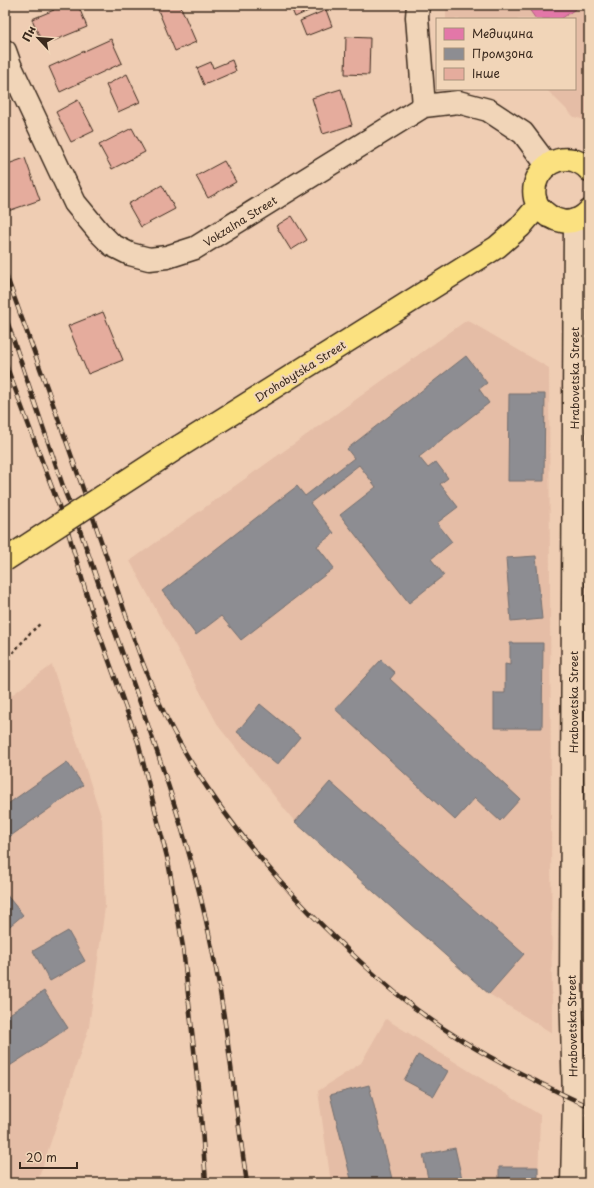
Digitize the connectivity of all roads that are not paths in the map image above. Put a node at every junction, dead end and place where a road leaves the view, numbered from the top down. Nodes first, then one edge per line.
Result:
1 (418, 5) edge
2 (5, 51) edge
3 (424, 106) junction
4 (547, 165) junction
5 (589, 170) edge
6 (538, 206) junction
7 (582, 215) edge
8 (5, 560) edge
9 (572, 1183) edge

1 - 3 street
2 - 3 street, Vokzalna Street
3 - 4 street, Vokzalna Street
4 - 5 main road
4 - 6 main road
6 - 7 main road
6 - 8 main road, Drohobytska Street, bridge
7 - 9 street, Hrabovetska Street

